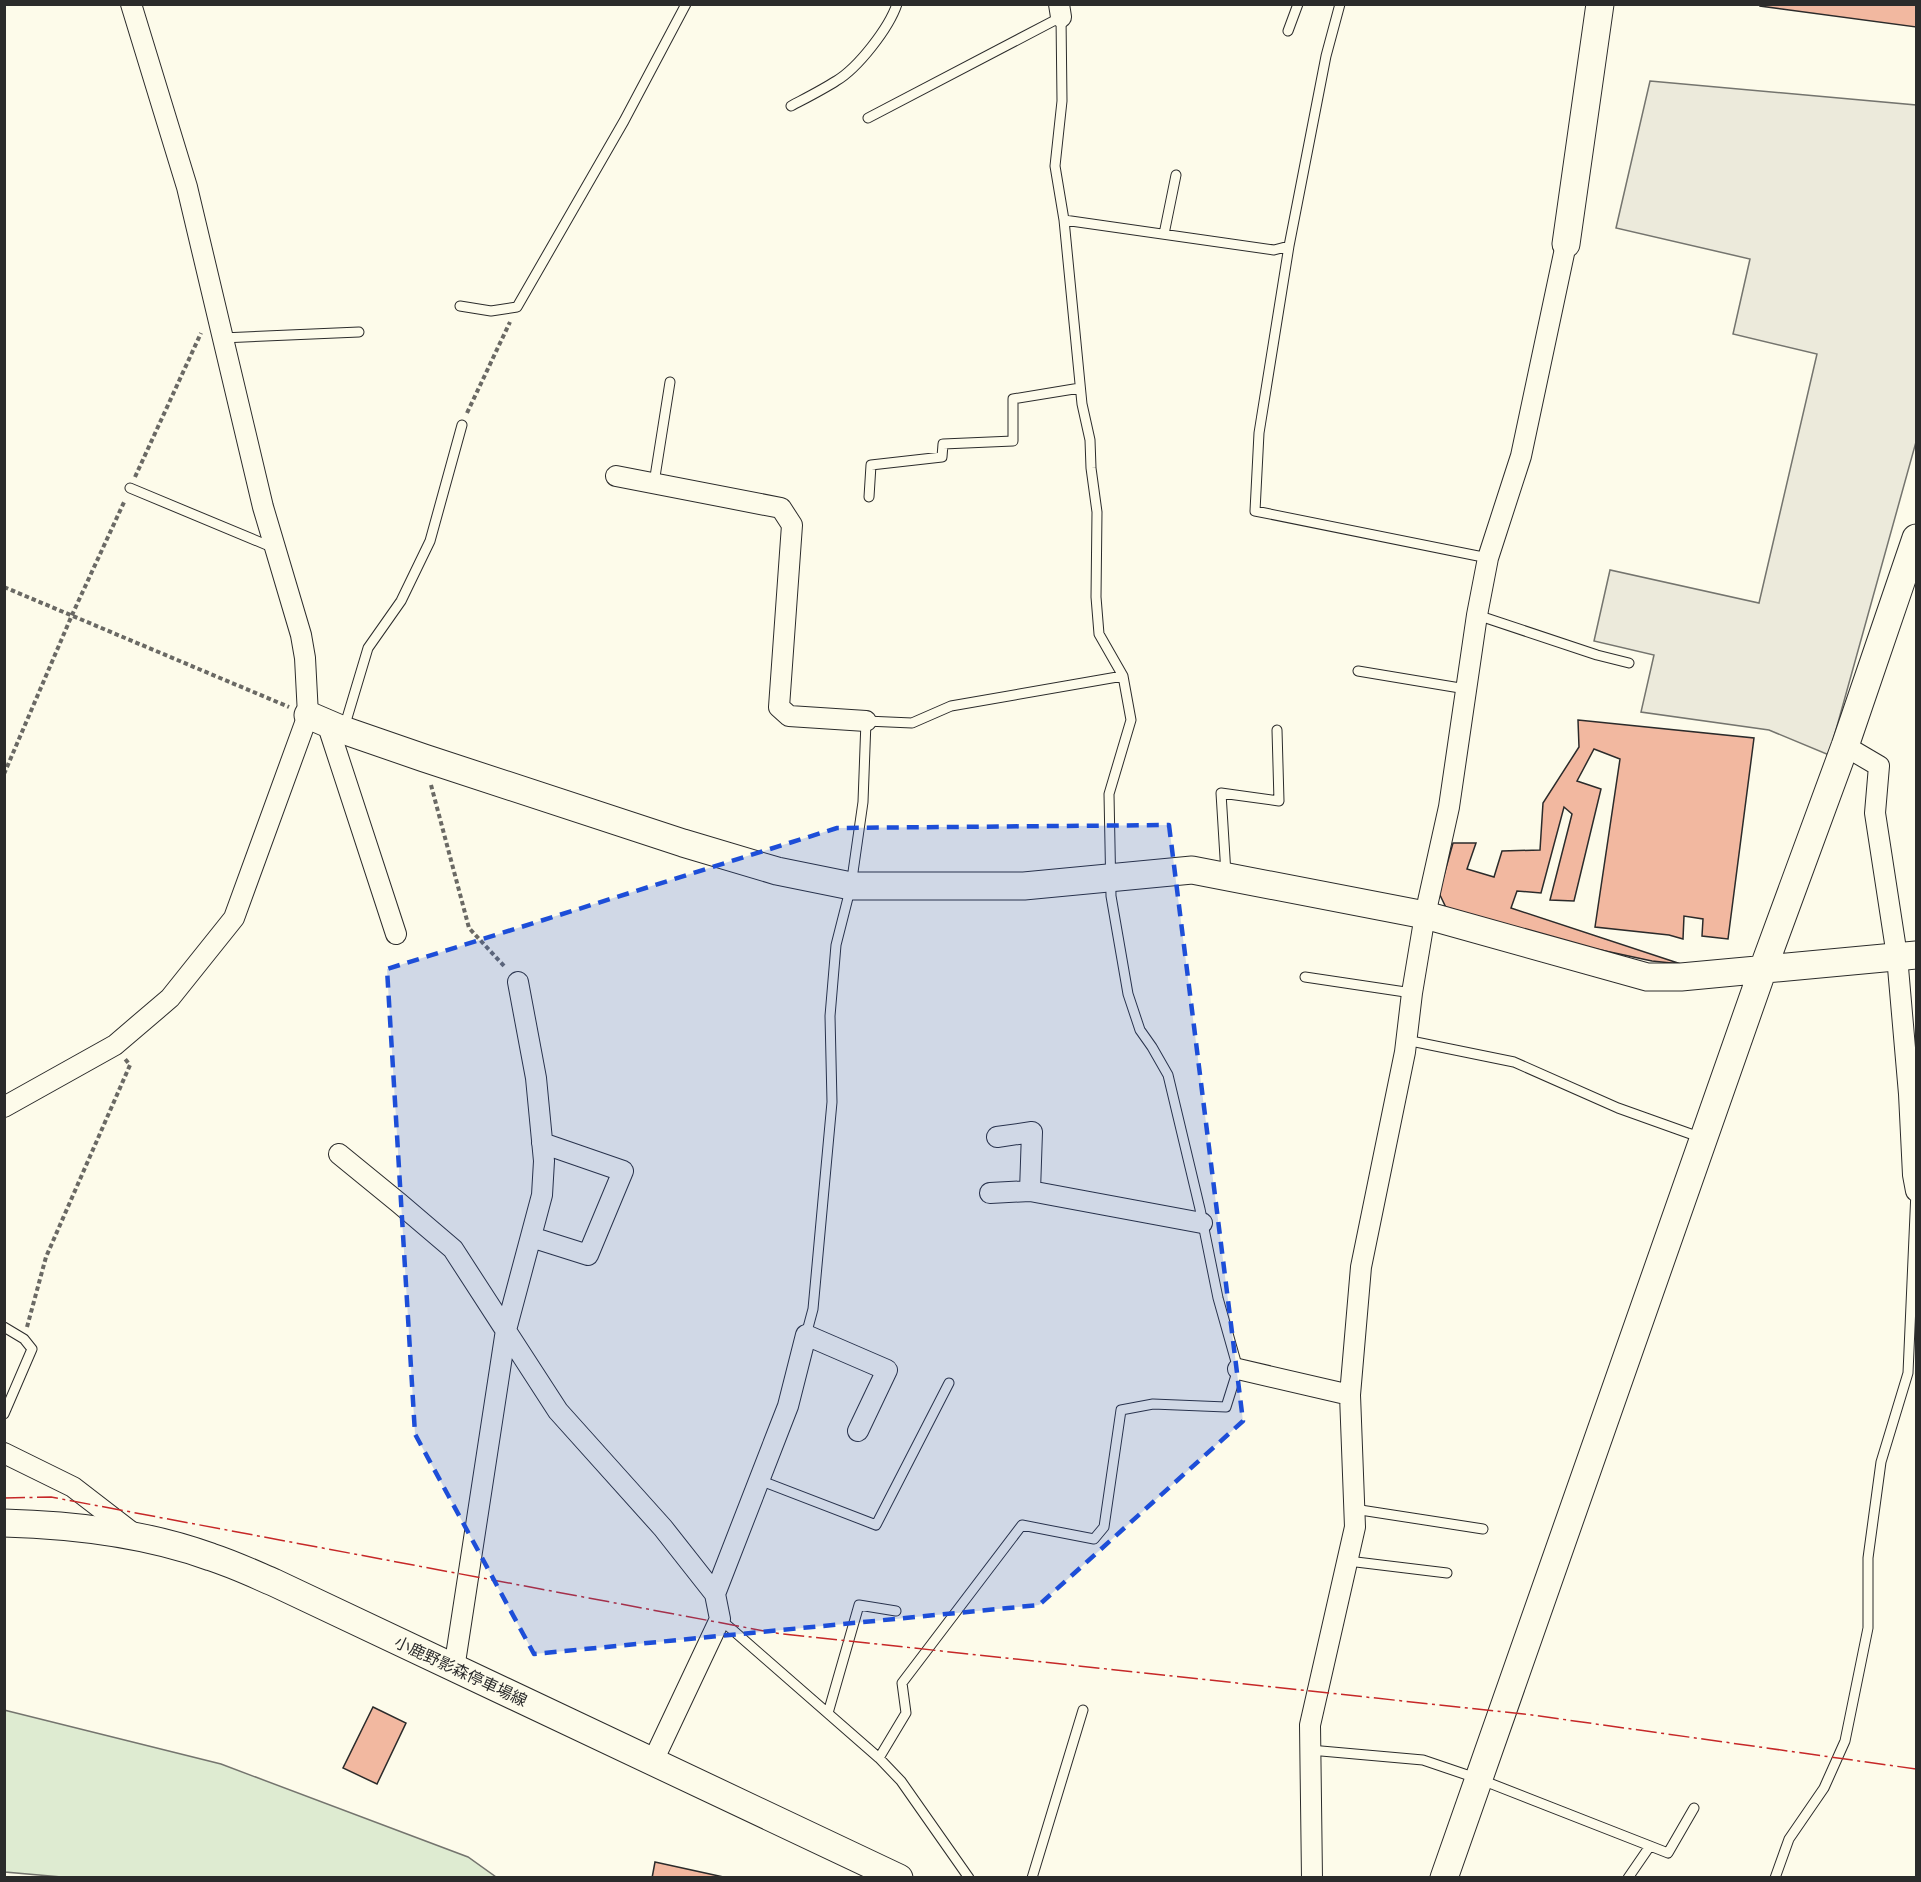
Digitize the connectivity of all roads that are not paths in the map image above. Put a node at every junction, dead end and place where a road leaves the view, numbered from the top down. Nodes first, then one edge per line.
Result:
1 (131, 4) edge
2 (686, 4) edge
3 (897, 4) edge
4 (1298, 4) edge
5 (1340, 4) edge
6 (1600, 4) edge
7 (1060, 11) edge
8 (1288, 31) dead end
9 (791, 106) dead end
10 (868, 118) dead end
11 (1176, 175) dead end
12 (1064, 220) junction
13 (1164, 234) junction
14 (1566, 244) joint
15 (1289, 246) junction
16 (460, 306) dead end
17 (359, 332) dead end
18 (222, 338) junction
19 (670, 382) dead end
20 (1080, 388) junction
21 (462, 425) road end
22 (616, 476) dead end
23 (654, 483) junction
24 (130, 488) road end
25 (869, 497) dead end
26 (1917, 538) edge
27 (276, 549) junction
28 (1488, 558) junction
29 (1477, 615) junction
30 (1629, 663) dead end
31 (1358, 671) dead end
32 (1123, 676) junction
33 (1466, 689) junction
34 (866, 721) junction
35 (326, 723) junction
36 (1277, 730) dead end
37 (1845, 746) junction
38 (1226, 877) junction
39 (1110, 878) junction
40 (851, 886) junction
41 (1425, 915) junction
42 (396, 934) dead end
43 (1907, 955) edge
44 (1763, 969) junction
45 (1305, 977) dead end
46 (518, 982) road end
47 (1412, 993) junction
48 (1909, 1013) edge
49 (1406, 1040) junction
50 (4, 1107) edge
51 (998, 1137) dead end
52 (1704, 1139) junction
53 (542, 1143) junction
54 (339, 1155) dead end
55 (1030, 1191) junction
56 (1916, 1191) edge
57 (990, 1192) dead end
58 (1202, 1223) junction
59 (531, 1237) junction
60 (4, 1327) edge
61 (506, 1330) junction
62 (806, 1335) junction
63 (1238, 1369) junction
64 (1908, 1373) junction
65 (1917, 1380) edge
66 (949, 1383) dead end
67 (1350, 1395) junction
68 (4, 1414) edge
69 (858, 1431) dead end
70 (4, 1453) edge
71 (759, 1480) junction
72 (1354, 1509) junction
73 (4, 1523) edge
74 (1483, 1529) dead end
75 (136, 1536) junction
76 (1348, 1561) junction
77 (1447, 1574) dead end
78 (715, 1594) junction
79 (896, 1611) dead end
80 (720, 1619) junction
81 (454, 1669) junction
82 (1083, 1710) dead end
83 (828, 1713) junction
84 (1311, 1750) junction
85 (879, 1758) junction
86 (653, 1761) junction
87 (1479, 1779) junction
88 (1694, 1808) dead end
89 (1650, 1846) junction
90 (899, 1878) edge
91 (969, 1878) edge
92 (1032, 1878) edge
93 (1312, 1878) edge
94 (1444, 1878) edge
95 (1628, 1878) edge
96 (1774, 1878) edge

1 - 18 street
2 - 16 lane
3 - 9 lane
4 - 8 lane
5 - 15 lane
6 - 14 street
7 - 10 lane
7 - 12 lane
11 - 13 lane
12 - 13 lane
12 - 20 lane
13 - 15 lane
14 - 28 street
15 - 28 lane
17 - 18 lane
18 - 27 street
19 - 23 lane
20 - 25 lane
20 - 32 lane
21 - 35 lane
22 - 23 street
23 - 34 street
24 - 27 lane
26 - 37 street
27 - 35 street
28 - 29 street
29 - 30 lane
29 - 33 street
31 - 33 lane
32 - 34 lane
32 - 39 lane
33 - 41 street
34 - 40 lane
35 - 40 street
35 - 42 street
35 - 50 street
36 - 38 lane
37 - 43 street
37 - 44 street
38 - 39 street
38 - 41 street
39 - 40 street
39 - 58 lane
40 - 62 lane
41 - 44 street
41 - 47 street
43 - 44 street
43 - 48 street
44 - 52 street
45 - 47 lane
46 - 53 street
47 - 49 street
48 - 56 street
49 - 52 lane
49 - 67 street
51 - 55 street
52 - 87 street
53 - 59 street
53 - 59 street
54 - 61 street
55 - 57 street
55 - 58 street
56 - 64 lane
58 - 63 lane
59 - 61 street
60 - 68 lane
61 - 78 street
61 - 81 street
62 - 69 street
62 - 71 street
63 - 67 street
63 - 85 lane
64 - 65 lane
64 - 96 lane
66 - 71 lane
67 - 72 street
70 - 75 street
71 - 78 street
72 - 74 lane
72 - 76 street
73 - 75 street, 小鹿野影森停車場線
75 - 81 street, 小鹿野影森停車場線
76 - 77 lane
76 - 84 street
78 - 80 street
79 - 83 lane
80 - 83 lane
80 - 86 street
81 - 86 street, 小鹿野影森停車場線
82 - 92 lane
83 - 85 lane
84 - 87 lane
84 - 93 street
85 - 91 lane
86 - 90 street, 小鹿野影森停車場線
87 - 89 lane
87 - 94 street
88 - 89 lane
89 - 95 lane

